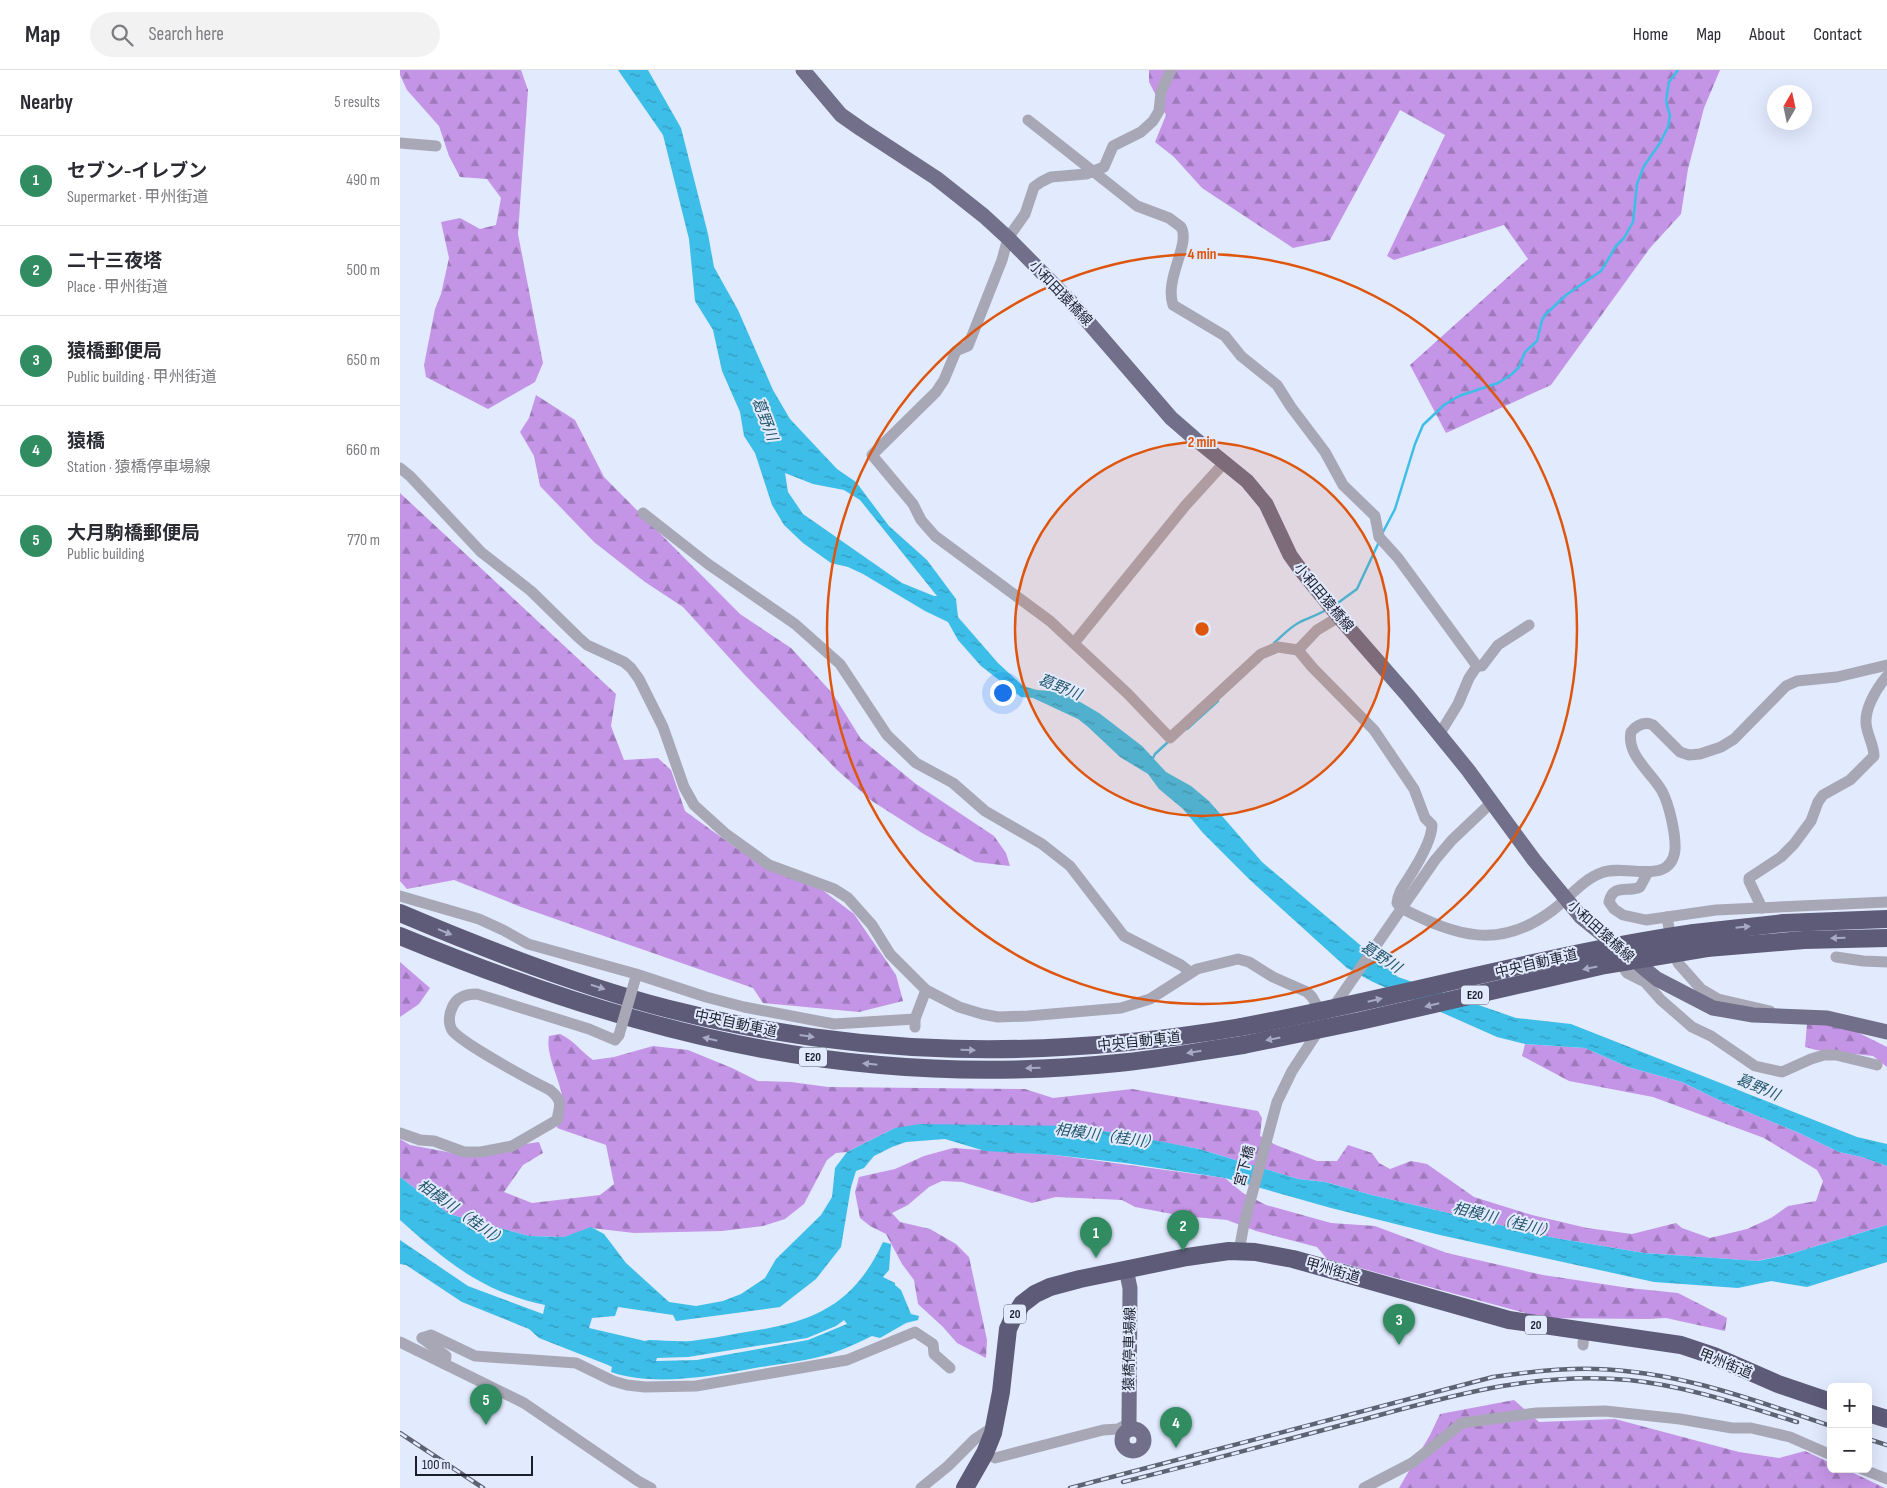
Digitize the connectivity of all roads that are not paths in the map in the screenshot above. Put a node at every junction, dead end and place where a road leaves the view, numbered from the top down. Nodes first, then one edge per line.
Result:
1 (803, 70) edge
2 (1170, 70) edge
3 (1028, 120) dead end
4 (400, 143) edge
5 (436, 146) dead end
6 (1093, 172) junction
7 (1008, 238) junction
8 (1224, 463) junction
9 (400, 468) edge
10 (643, 513) dead end
11 (1339, 617) junction
12 (1529, 625) dead end
13 (1074, 643) junction
14 (1298, 650) junction
15 (1887, 665) edge
16 (1477, 666) junction
17 (1887, 676) edge
18 (1439, 735) junction
19 (1491, 803) junction
20 (1648, 872) junction
21 (400, 896) edge
22 (1566, 900) junction
23 (1887, 902) edge
24 (1401, 908) junction
25 (1762, 908) junction
26 (400, 913) edge
27 (1667, 917) junction
28 (1887, 919) edge
29 (400, 936) edge
30 (1602, 936) junction
31 (1887, 938) edge
32 (1836, 957) dead end
33 (1887, 962) edge
34 (1190, 972) junction
35 (635, 977) junction
36 (926, 990) junction
37 (1779, 1016) junction
38 (1326, 1019) junction
39 (1887, 1032) edge
40 (1242, 1036) junction
41 (1877, 1065) dead end
42 (400, 1133) edge
43 (1239, 1251) junction
44 (1126, 1270) junction
45 (400, 1342) edge
46 (445, 1364) junction
47 (950, 1368) dead end
48 (1827, 1401) edge
49 (1872, 1414) edge
50 (1887, 1419) edge
51 (1130, 1426) joint
52 (993, 1433) junction
53 (1827, 1453) edge
54 (995, 1458) dead end
55 (1872, 1473) edge
56 (1887, 1479) edge
57 (644, 1484) edge
58 (921, 1488) edge
59 (965, 1488) edge
60 (1364, 1488) edge

1 - 7 main road, 小和田猿橋線
2 - 6 street
3 - 6 street
4 - 5 street
6 - 7 street
6 - 16 street
7 - 8 main road, 小和田猿橋線
7 - 13 street
8 - 11 main road, 小和田猿橋線
8 - 13 street
9 - 36 street
10 - 34 street
11 - 14 street
11 - 18 main road, 小和田猿橋線
12 - 16 street
13 - 14 street
14 - 24 street
15 - 20 street
16 - 18 street
17 - 25 street
18 - 19 main road, 小和田猿橋線
19 - 22 main road, 小和田猿橋線
19 - 24 street, 宮下橋
20 - 22 street
20 - 27 street
21 - 35 street
22 - 24 street
22 - 30 main road, 小和田猿橋線
23 - 25 street
24 - 38 street, 宮下橋
25 - 27 street
26 -> 40 highway, 中央自動車道 / E20
27 - 37 street
40 -> 28 highway, 中央自動車道 / E20, bridge
40 -> 29 highway, 中央自動車道 / E20
30 - 37 main road, 小和田猿橋線
30 - 41 street
31 -> 40 highway, 中央自動車道 / E20, bridge
32 - 33 street
34 - 36 street
34 - 38 street
35 - 36 street
35 - 42 street, bridge
37 - 39 main road, 小和田猿橋線
38 - 43 street, 宮下橋
43 - 44 highway, 甲州街道 / 20
43 - 48 highway, 甲州街道 / 20
44 - 51 main road, 猿橋停車場線
44 - 52 highway, 甲州街道 / 20
45 - 46 street
46 - 47 street
46 - 57 street
49 - 50 highway
51 - 54 street
52 - 58 street
52 - 59 highway, 甲州街道 / 20
53 - 60 street
55 - 56 street

